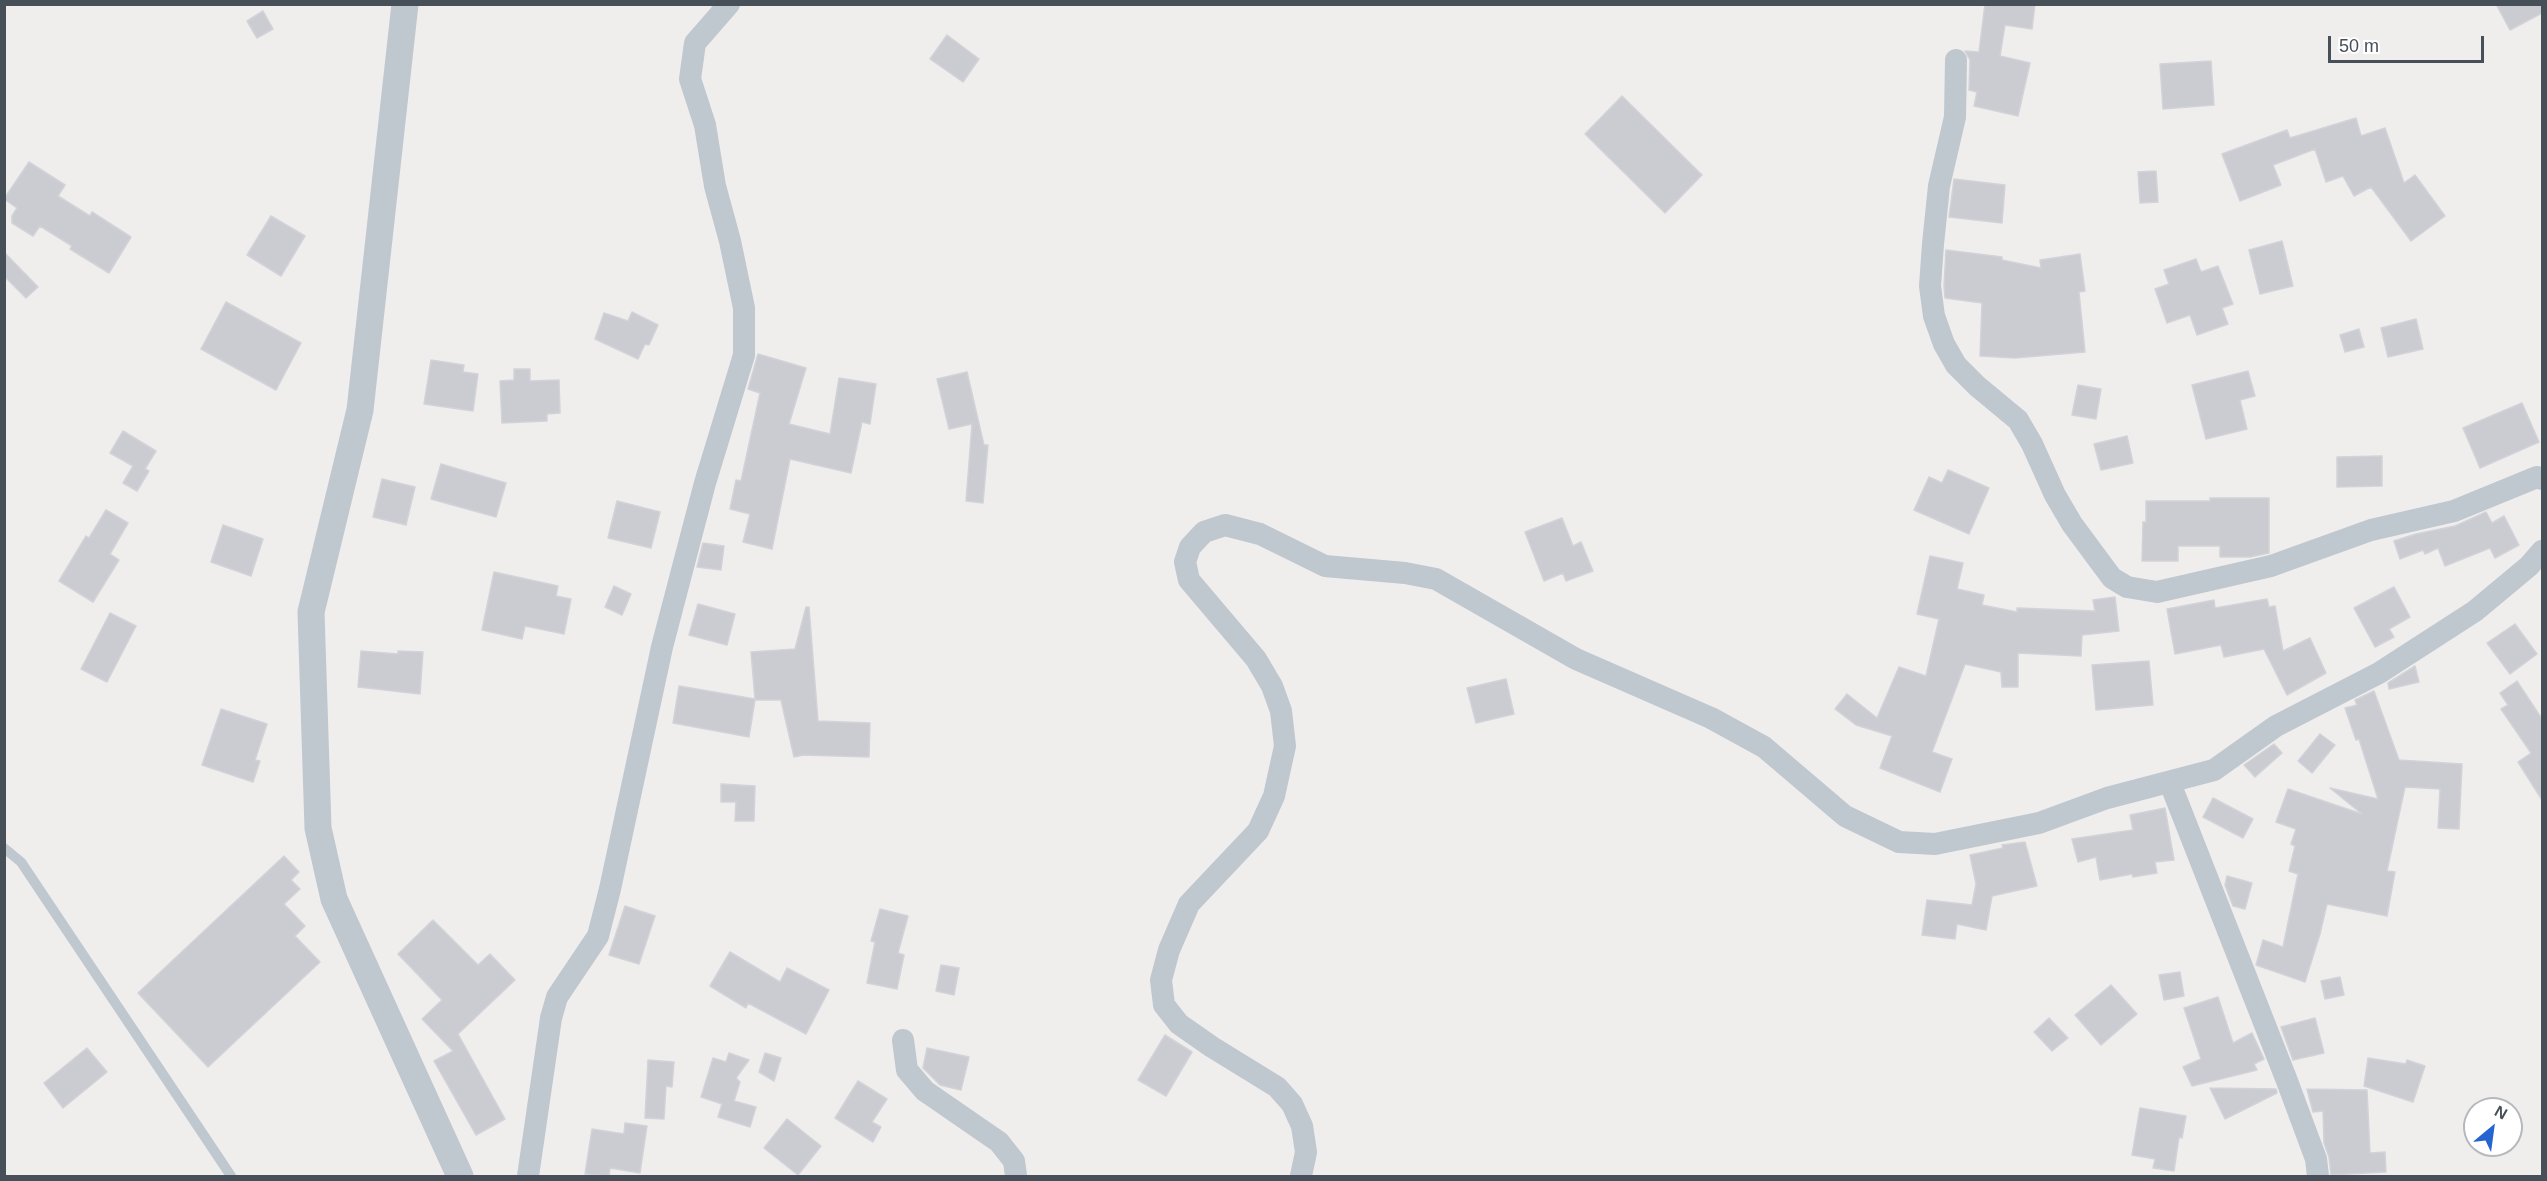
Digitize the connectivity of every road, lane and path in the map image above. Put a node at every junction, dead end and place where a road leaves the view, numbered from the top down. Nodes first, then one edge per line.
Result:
1 (405, 4) edge
2 (729, 4) edge
3 (1956, 60) dead end
4 (2542, 479) edge
5 (2542, 551) edge
6 (2170, 783) junction
7 (4, 848) edge
8 (903, 1040) dead end
9 (231, 1176) edge
10 (460, 1176) edge
11 (528, 1176) edge
12 (1016, 1176) edge
13 (1301, 1176) edge
14 (2318, 1176) edge

1 - 10 street
2 - 11 street
3 - 4 street
5 - 6 street
6 - 13 street
6 - 14 street
7 - 9 lane
8 - 12 street

